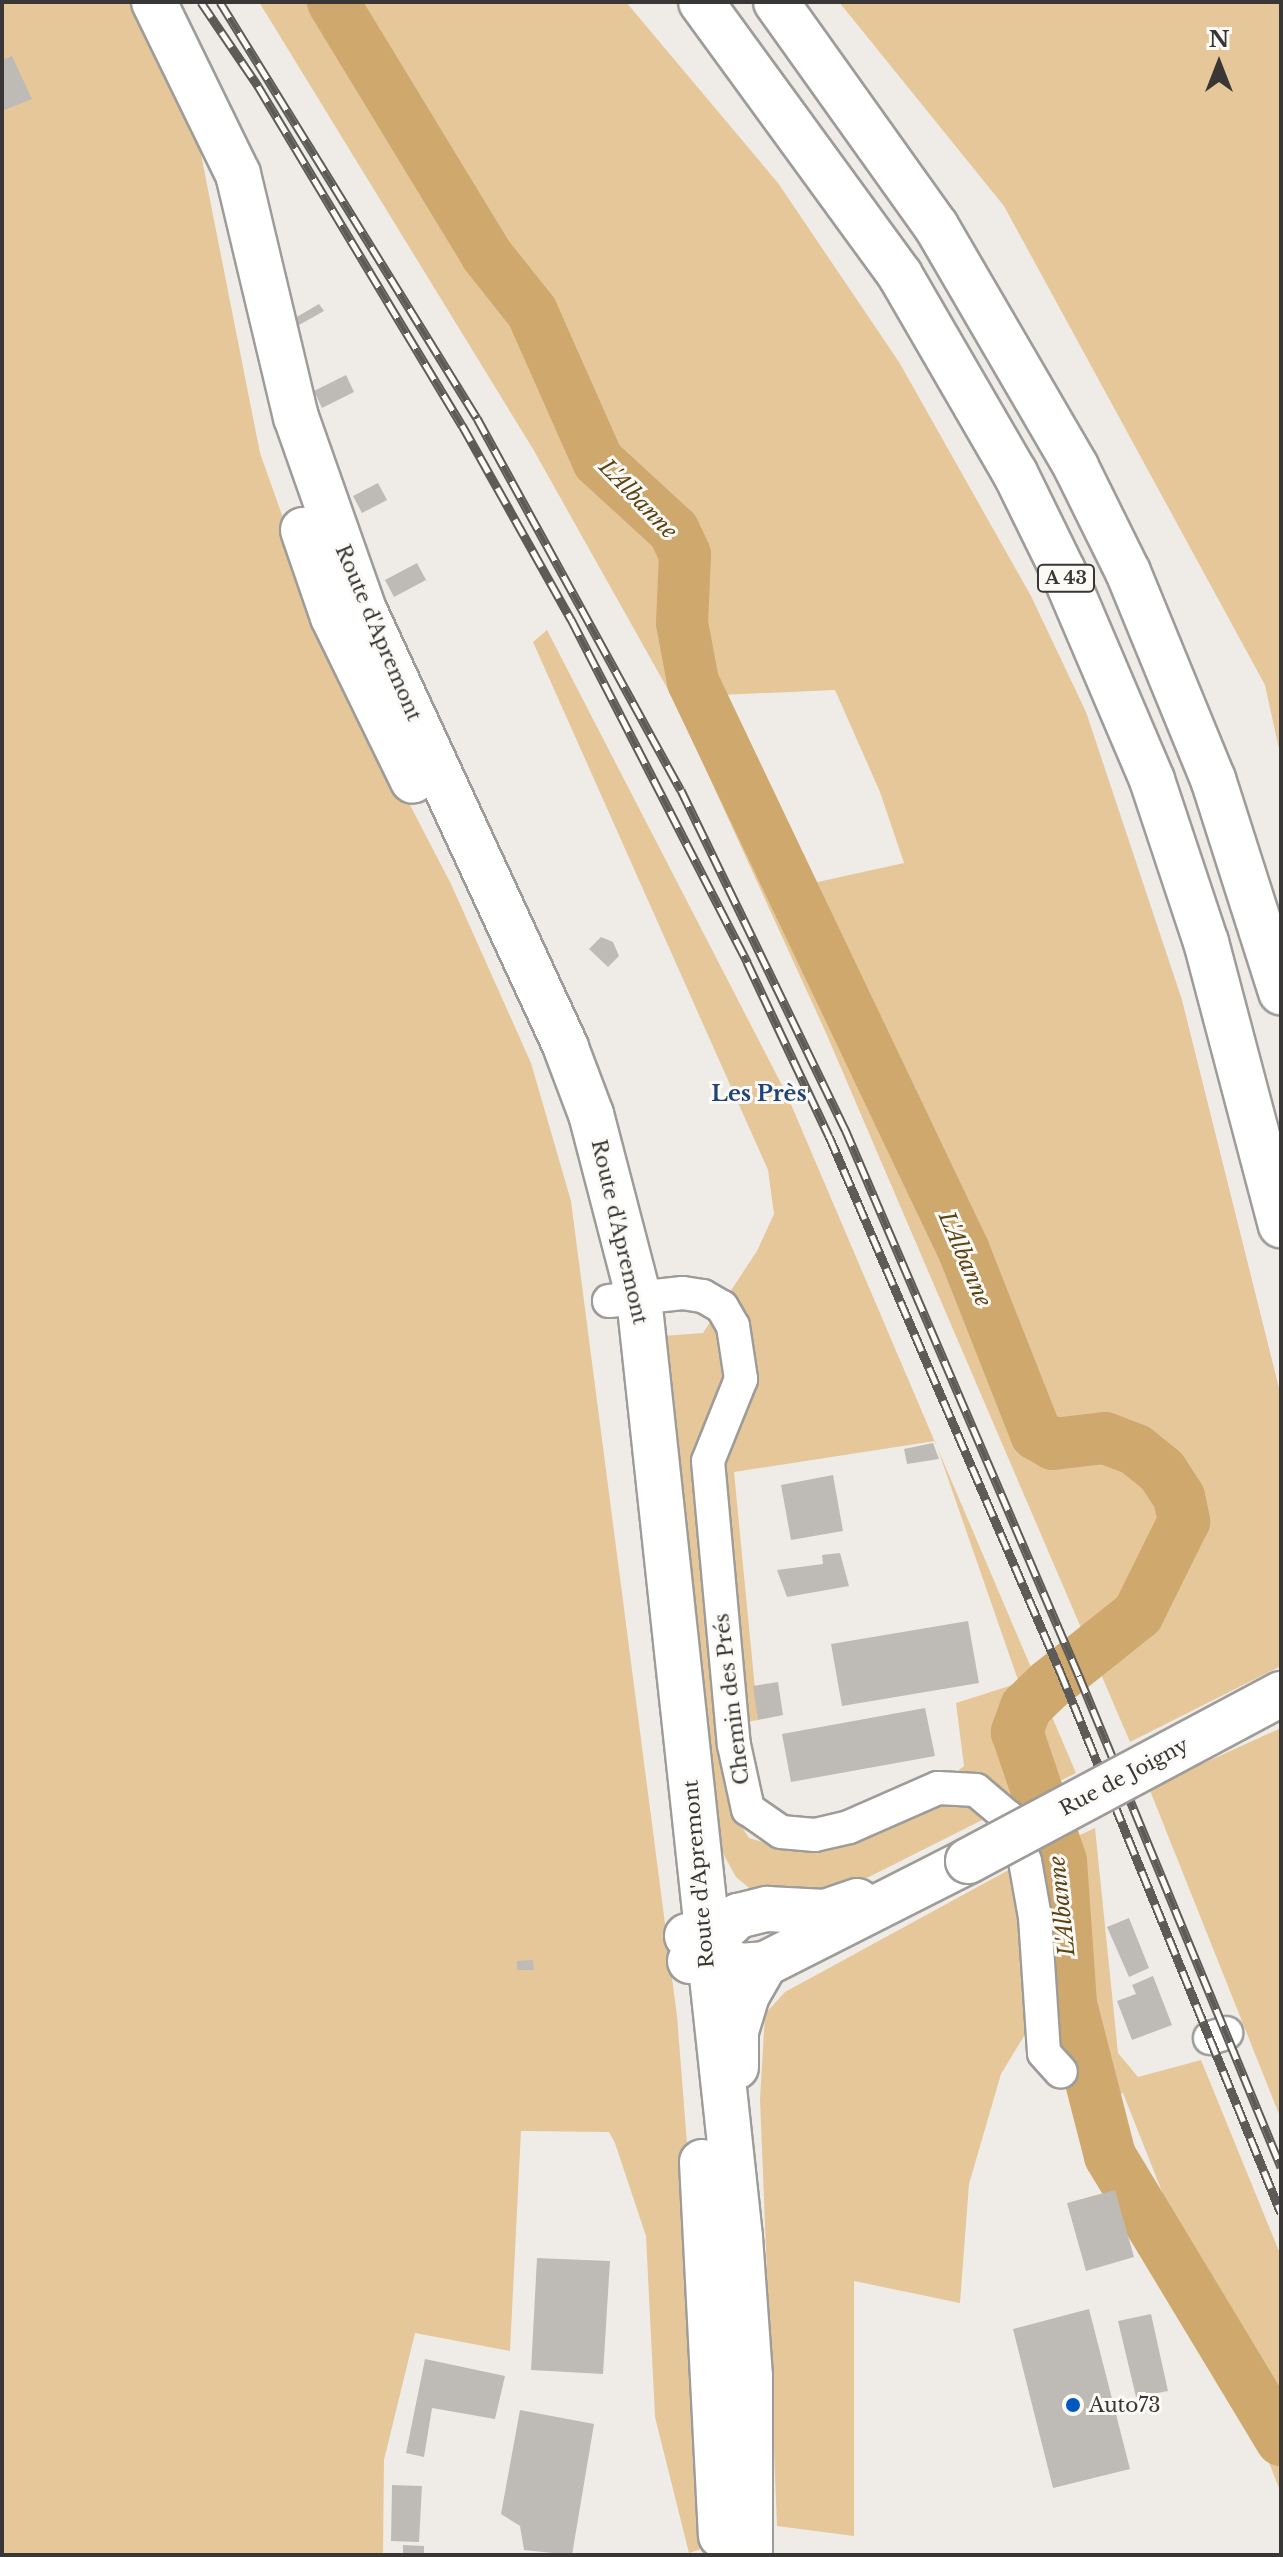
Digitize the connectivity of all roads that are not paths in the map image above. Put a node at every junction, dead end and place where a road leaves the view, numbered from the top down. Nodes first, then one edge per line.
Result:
1 (154, 2) edge
2 (701, 2) edge
3 (776, 2) edge
4 (1281, 992) edge
5 (1281, 1225) edge
6 (624, 1299) junction
7 (1281, 1694) edge
8 (692, 1798) junction
9 (968, 1861) junction
10 (767, 1909) junction
11 (689, 1949) junction
12 (765, 1964) junction
13 (1061, 2072) dead end
14 (740, 2237) junction
15 (721, 2555) edge
16 (750, 2555) edge

1 - 6 main road, Route d'Apremont
2 - 5 main road, A 43
3 - 4 main road, A 43
6 - 8 main road, Route d'Apremont
6 - 11 main road, Route d'Apremont
6 - 13 street, Chemin des Prés
7 - 9 main road, Rue de Joigny, bridge
8 - 10 main road, Rue de Joigny
8 - 11 main road, Route d'Apremont
9 - 10 main road, Rue de Joigny
9 - 12 main road, Rue de Joigny
10 - 11 main road, Rue de Joigny
11 - 12 main road
11 - 14 main road, Route d'Apremont
11 - 15 main road, Route d'Apremont
12 - 14 main road
14 - 16 main road, Route d'Apremont

